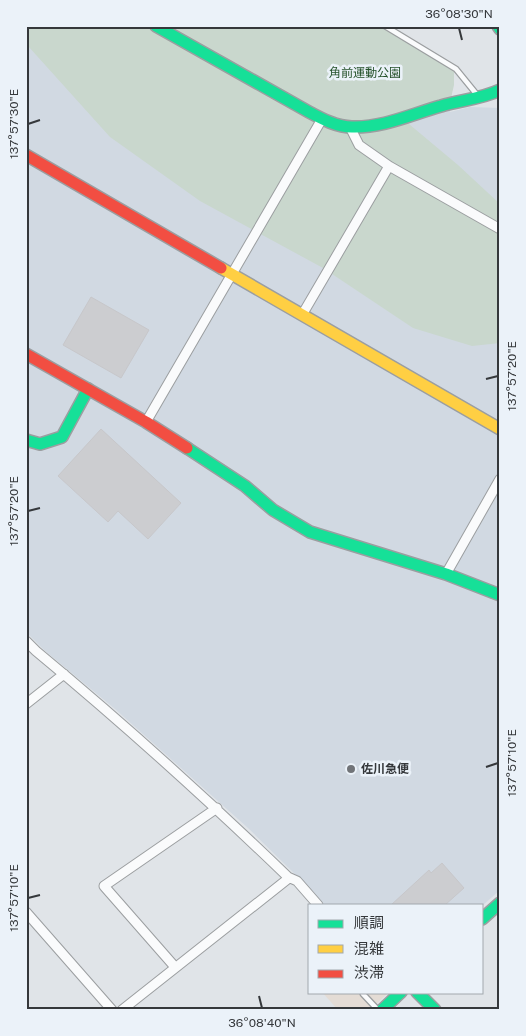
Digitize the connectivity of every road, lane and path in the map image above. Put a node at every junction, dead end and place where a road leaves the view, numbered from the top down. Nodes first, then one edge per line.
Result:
1 (156, 26) edge
2 (385, 26) edge
3 (498, 26) edge
4 (500, 30) edge
5 (500, 90) edge
6 (479, 98) junction
7 (322, 119) junction
8 (350, 127) junction
9 (26, 155) edge
10 (389, 166) junction
11 (500, 229) edge
12 (232, 274) junction
13 (302, 315) junction
14 (26, 354) edge
15 (88, 389) junction
16 (146, 422) junction
17 (500, 428) edge
18 (26, 441) edge
19 (500, 479) edge
20 (446, 574) junction
21 (500, 595) edge
22 (26, 641) edge
23 (64, 674) junction
24 (26, 704) edge
25 (217, 808) junction
26 (290, 878) junction
27 (500, 903) edge
28 (317, 904) edge
29 (26, 912) edge
30 (484, 917) edge
31 (175, 967) junction
32 (363, 994) edge
33 (397, 994) edge
34 (418, 994) edge
35 (112, 1010) edge
36 (122, 1010) edge
37 (378, 1010) edge
38 (382, 1010) edge
39 (435, 1010) edge

1 - 7 main road
2 - 6 lane
3 - 4 main road
5 - 6 main road
6 - 8 main road
7 - 8 main road
7 - 12 street
8 - 10 street
9 - 12 main road
10 - 11 street
10 - 13 street
12 - 13 main road
12 - 16 street
13 - 17 main road
14 - 15 main road
15 - 16 main road
15 - 18 main road
16 - 20 main road
19 - 20 street
20 - 21 main road
22 - 23 street
23 - 24 street
23 - 25 street
25 - 26 street
25 - 31 street
26 - 28 street
26 - 31 street
27 - 30 main road
29 - 35 street
31 - 36 street
32 - 37 lane
33 - 38 main road
34 - 39 main road

